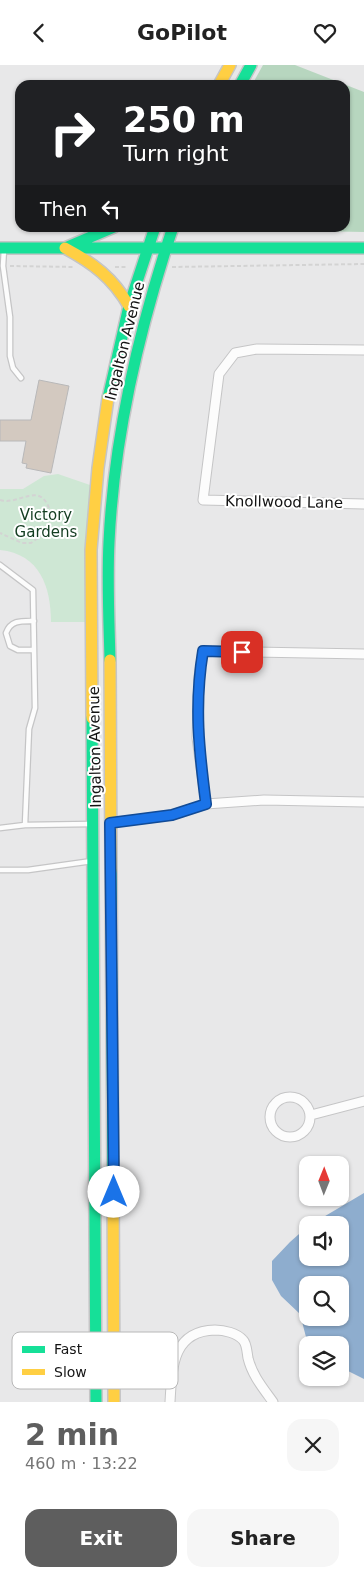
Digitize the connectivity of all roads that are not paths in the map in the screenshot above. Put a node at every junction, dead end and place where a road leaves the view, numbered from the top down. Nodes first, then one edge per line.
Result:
1 (230, 65) edge
2 (252, 65) edge
3 (222, 80) edge
4 (243, 80) edge
5 (102, 232) edge
6 (153, 232) edge
7 (171, 232) edge
8 (147, 247) junction
9 (166, 247) junction
10 (2, 248) edge
11 (65, 248) junction
12 (364, 248) edge
13 (128, 305) junction
14 (364, 350) edge
15 (21, 378) dead end
16 (364, 504) edge
17 (0, 565) edge
18 (34, 621) junction
19 (34, 650) junction
20 (364, 654) edge
21 (364, 801) edge
22 (206, 804) junction
23 (110, 823) junction
24 (93, 824) junction
25 (25, 825) junction
26 (0, 828) edge
27 (93, 861) junction
28 (0, 869) edge
29 (364, 1101) edge
30 (311, 1115) junction
31 (96, 1332) edge
32 (114, 1332) edge
33 (178, 1353) edge
34 (96, 1389) edge
35 (114, 1389) edge
36 (171, 1389) edge
37 (96, 1402) edge
38 (114, 1402) edge
39 (170, 1402) edge
40 (273, 1402) edge

1 - 3 main road
2 - 4 main road
5 - 11 main road
6 - 8 main road, Ingalton Avenue
7 - 9 main road, Ingalton Avenue
8 - 9 main road
8 - 11 main road
8 - 13 main road, Ingalton Avenue
9 - 12 main road
9 - 23 main road, Ingalton Avenue
10 - 11 main road
10 - 15 lane
11 - 13 main road
13 - 24 main road, Ingalton Avenue
14 - 16 street, Knollwood Lane
17 - 18 lane
18 - 19 lane
18 - 19 lane
19 - 25 lane
20 - 22 street
21 - 22 street
22 - 23 street
23 - 24 main road
23 - 32 main road, Ingalton Avenue
24 - 25 lane
24 - 27 main road, Ingalton Avenue
25 - 26 lane
27 - 28 lane
27 - 31 main road, Ingalton Avenue
29 - 30 street
30 - 30 street
33 - 40 street
34 - 37 main road, Ingalton Avenue
35 - 38 main road, Ingalton Avenue
36 - 39 street

